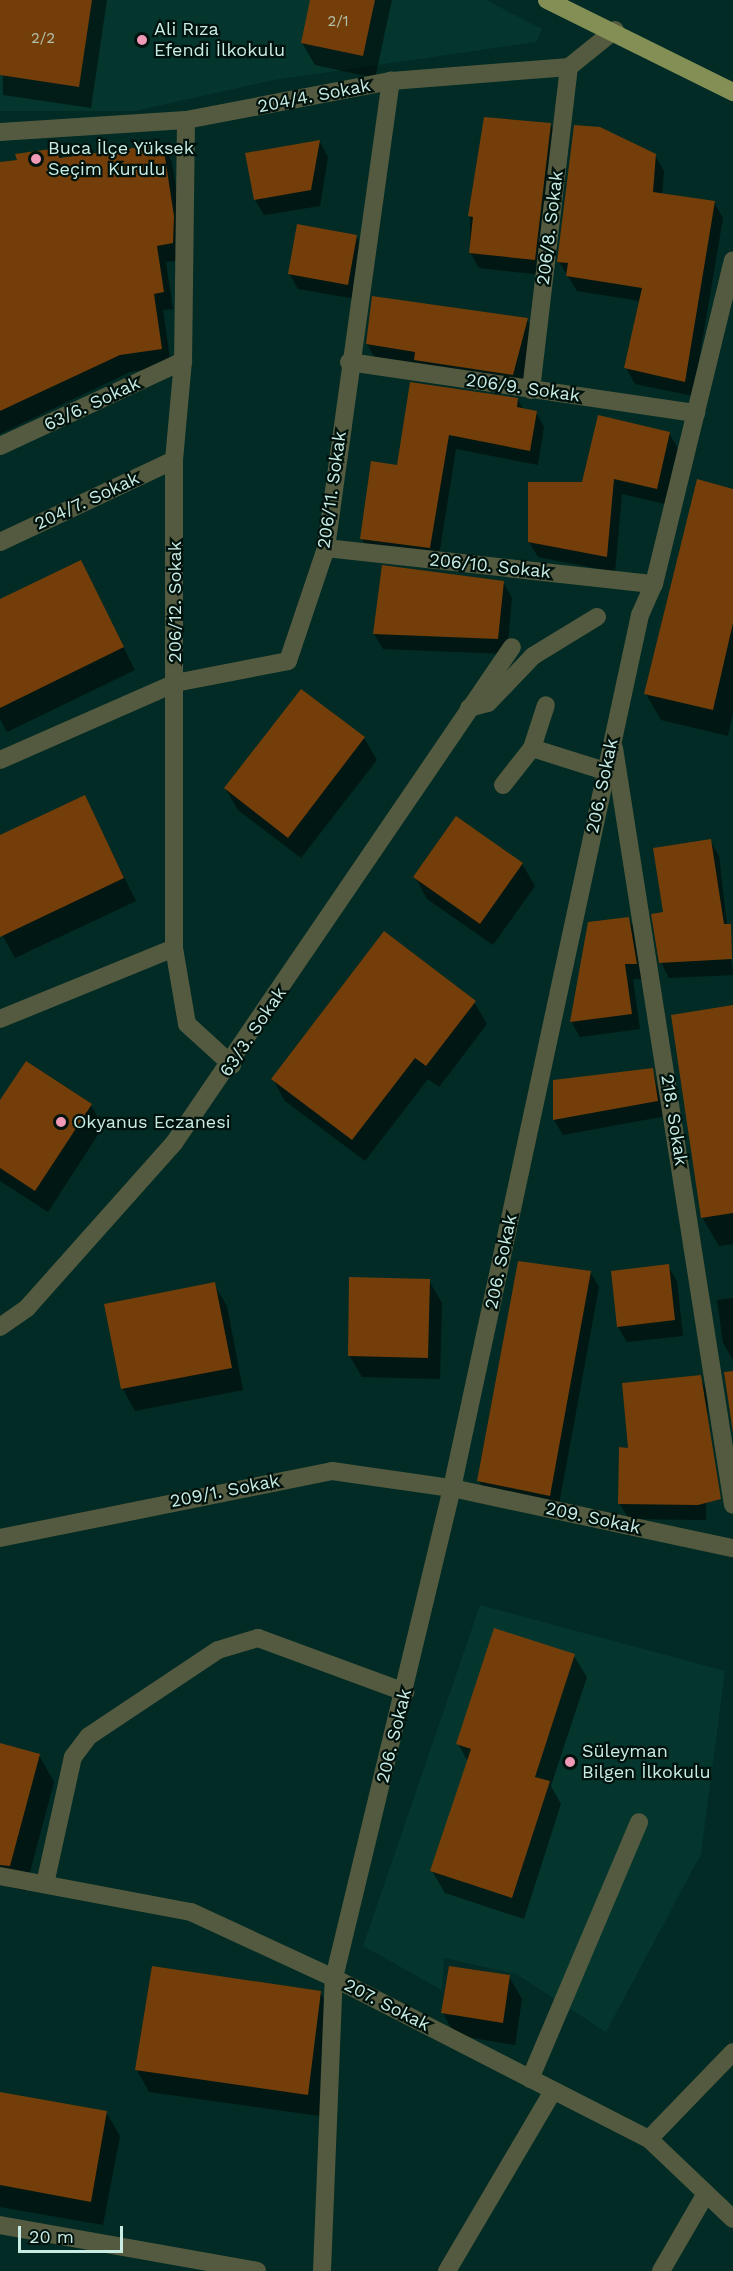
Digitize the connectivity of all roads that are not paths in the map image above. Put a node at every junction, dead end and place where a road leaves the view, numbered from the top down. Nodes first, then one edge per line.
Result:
1 (547, 0) edge
2 (615, 30) junction
3 (569, 67) junction
4 (391, 81) junction
5 (733, 92) edge
6 (186, 120) junction
7 (0, 132) edge
8 (733, 260) edge
9 (183, 361) junction
10 (349, 362) junction
11 (531, 390) junction
12 (696, 413) junction
13 (0, 446) edge
14 (174, 460) junction
15 (0, 542) edge
16 (326, 548) junction
17 (654, 584) junction
18 (597, 617) dead end
19 (512, 647) dead end
20 (175, 683) junction
21 (546, 705) dead end
22 (469, 708) junction
23 (612, 736) junction
24 (532, 748) junction
25 (0, 760) edge
26 (605, 771) junction
27 (503, 785) dead end
28 (174, 948) junction
29 (0, 1019) edge
30 (232, 1065) junction
31 (0, 1327) edge
32 (452, 1488) junction
33 (733, 1505) edge
34 (0, 1538) edge
35 (733, 1548) edge
36 (405, 1692) junction
37 (639, 1822) dead end
38 (0, 1876) edge
39 (45, 1884) junction
40 (333, 1978) junction
41 (733, 2052) edge
42 (530, 2079) junction
43 (553, 2091) junction
44 (649, 2139) junction
45 (705, 2195) junction
46 (733, 2219) edge
47 (0, 2225) edge
48 (257, 2271) edge
49 (322, 2271) edge
50 (447, 2271) edge
51 (661, 2271) edge

1 - 2 main road
2 - 3 street
2 - 5 main road
3 - 4 street, 204/4. Sokak
3 - 11 street, 206/8. Sokak
4 - 6 street, 204/4. Sokak
4 - 10 street, 206/11. Sokak
6 - 7 street, 204/4. Sokak
6 - 9 street, 206/12. Sokak
8 - 12 street, 206. Sokak
9 - 13 street, 63/6. Sokak
9 - 14 street, 206/12. Sokak
10 - 11 street, 206/9. Sokak
10 - 16 street, 206/11. Sokak
11 - 12 street, 206/9. Sokak
12 - 17 street, 206. Sokak
14 - 15 street, 204/7. Sokak
14 - 20 street, 206/12. Sokak
16 - 17 street, 206/10. Sokak
16 - 20 street, 206/11. Sokak
17 - 23 street, 206. Sokak
18 - 22 street
19 - 22 street, 63/3. Sokak
20 - 25 street, 206/11. Sokak
20 - 28 street, 206/12. Sokak
21 - 24 street
22 - 30 street, 63/3. Sokak
23 - 26 street, 206. Sokak
23 - 33 street, 218. Sokak
24 - 26 street
24 - 27 street
26 - 32 street, 206. Sokak
28 - 29 street
28 - 30 street, 206/12. Sokak
30 - 31 street, 63/3. Sokak
32 - 34 street, 209/1. Sokak
32 - 35 street, 209. Sokak
32 - 36 street, 206. Sokak
36 - 39 street
36 - 40 street, 206. Sokak
37 - 42 street
38 - 39 street, 207. Sokak
39 - 40 street, 207. Sokak
40 - 42 street, 207. Sokak
40 - 49 street, 206. Sokak
41 - 44 street
42 - 43 street, 207. Sokak
43 - 44 street, 207. Sokak
43 - 50 street
44 - 45 street, 207. Sokak
45 - 46 street, 207. Sokak
45 - 51 street
47 - 48 street

